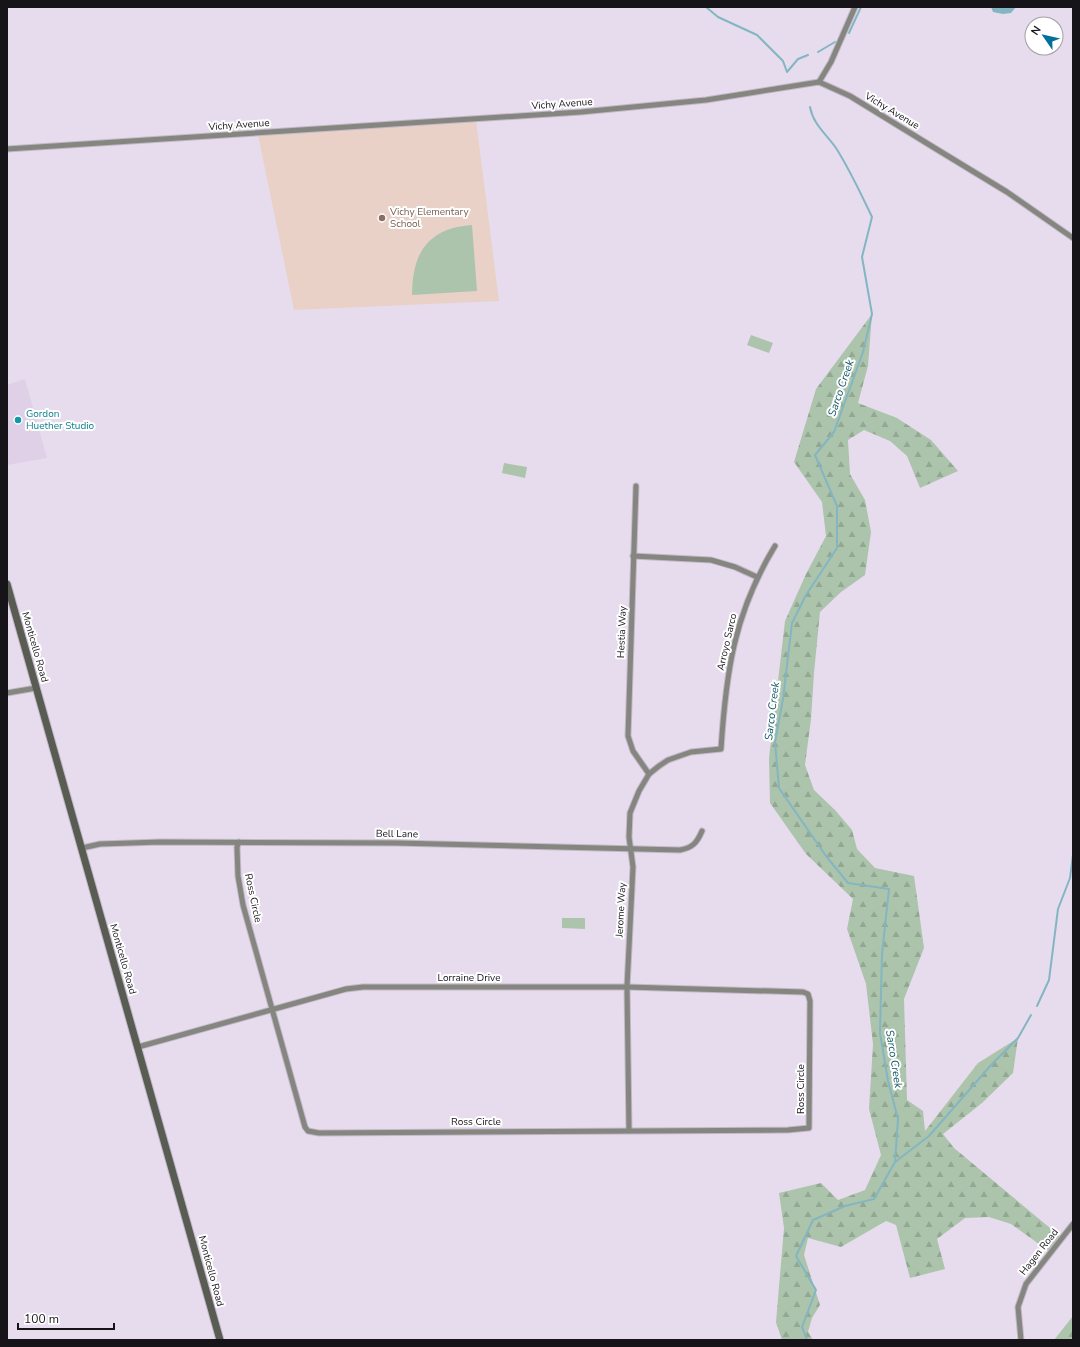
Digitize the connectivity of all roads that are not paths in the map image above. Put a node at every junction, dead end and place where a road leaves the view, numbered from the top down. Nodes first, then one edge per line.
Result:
1 (855, 7) edge
2 (820, 82) junction
3 (7, 149) edge
4 (1073, 238) edge
5 (636, 486) dead end
6 (775, 546) dead end
7 (633, 556) junction
8 (757, 577) junction
9 (7, 584) edge
10 (36, 688) junction
11 (7, 693) edge
12 (721, 749) joint
13 (649, 774) junction
14 (702, 831) dead end
15 (239, 842) junction
16 (82, 848) junction
17 (630, 849) junction
18 (627, 987) junction
19 (808, 994) joint
20 (271, 1010) junction
21 (138, 1047) junction
22 (629, 1130) junction
23 (1073, 1224) edge
24 (220, 1340) edge
25 (1021, 1340) edge

1 - 2 street
2 - 3 street, Vichy Avenue
2 - 4 street, Vichy Avenue
5 - 7 street, Hestia Way
6 - 8 street, Arroyo Sarco
7 - 8 street
7 - 13 street, Hestia Way
8 - 12 street, Arroyo Sarco
9 - 10 main road, Monticello Road
10 - 11 street
10 - 16 main road, Monticello Road
12 - 13 street, Jerome Way
13 - 17 street, Jerome Way
14 - 17 street, Bell Lane
15 - 16 street, Bell Lane
15 - 17 street, Bell Lane
15 - 20 street, Ross Circle
16 - 21 main road, Monticello Road
17 - 18 street, Jerome Way
18 - 19 street, Lorraine Drive
18 - 20 street, Lorraine Drive
18 - 22 street, Jerome Way
19 - 22 street, Ross Circle
20 - 21 street, Lorraine Drive
20 - 22 street, Ross Circle
21 - 24 main road, Monticello Road
23 - 25 street, Hagen Road

